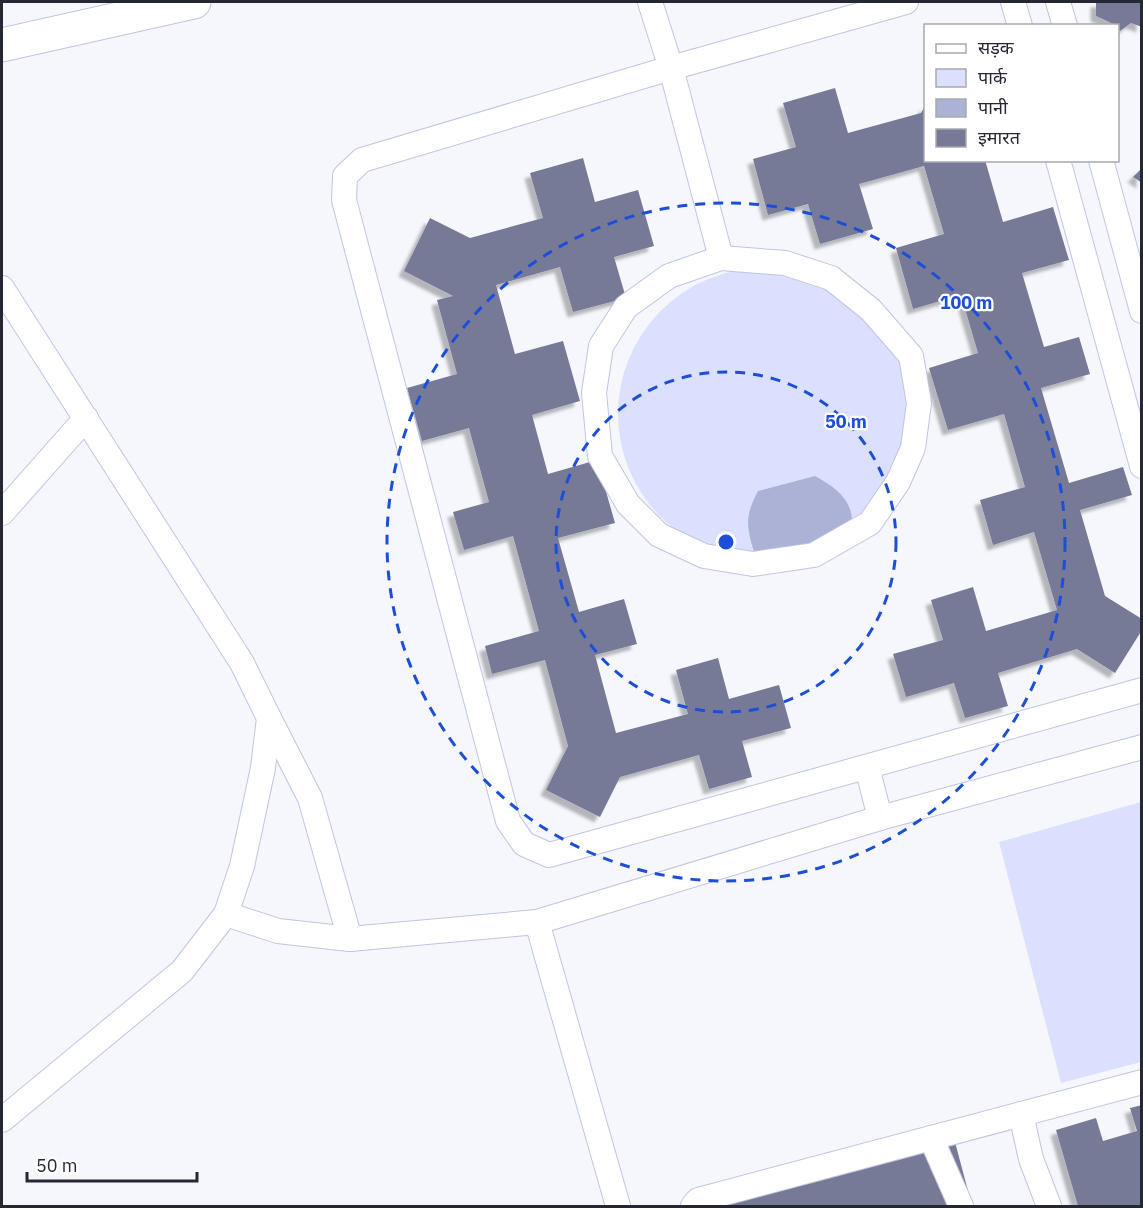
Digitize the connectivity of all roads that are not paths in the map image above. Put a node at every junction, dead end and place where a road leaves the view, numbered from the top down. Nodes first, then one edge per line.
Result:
1 (194, 2) edge
2 (650, 2) edge
3 (906, 2) edge
4 (1012, 2) edge
5 (1058, 2) edge
6 (1019, 24) edge
7 (1064, 24) edge
8 (2, 45) edge
9 (671, 68) junction
10 (1059, 162) edge
11 (1102, 162) edge
12 (721, 258) junction
13 (1135, 264) edge
14 (2, 288) edge
15 (1142, 311) edge
16 (86, 418) junction
17 (1142, 466) edge
18 (2, 513) edge
19 (1142, 690) edge
20 (269, 718) junction
21 (1142, 747) edge
22 (867, 767) junction
23 (880, 818) junction
24 (226, 914) junction
25 (537, 922) junction
26 (350, 939) junction
27 (1142, 1082) edge
28 (1021, 1114) junction
29 (2, 1120) edge
30 (931, 1138) junction
31 (618, 1206) edge
32 (693, 1206) edge
33 (961, 1206) edge
34 (1049, 1206) edge

1 - 8 street
2 - 9 street
3 - 9 street
4 - 6 street
5 - 7 street
9 - 12 street
9 - 22 street
10 - 17 street
11 - 13 street
12 - 12 street
13 - 15 street
14 - 16 street
16 - 18 street
16 - 20 street
19 - 22 street
20 - 24 street
20 - 26 street
21 - 23 street
22 - 23 street
23 - 25 street
24 - 26 street
24 - 29 street
25 - 26 street
25 - 31 street
27 - 28 street
28 - 30 street
28 - 34 street
30 - 32 street
30 - 33 street

